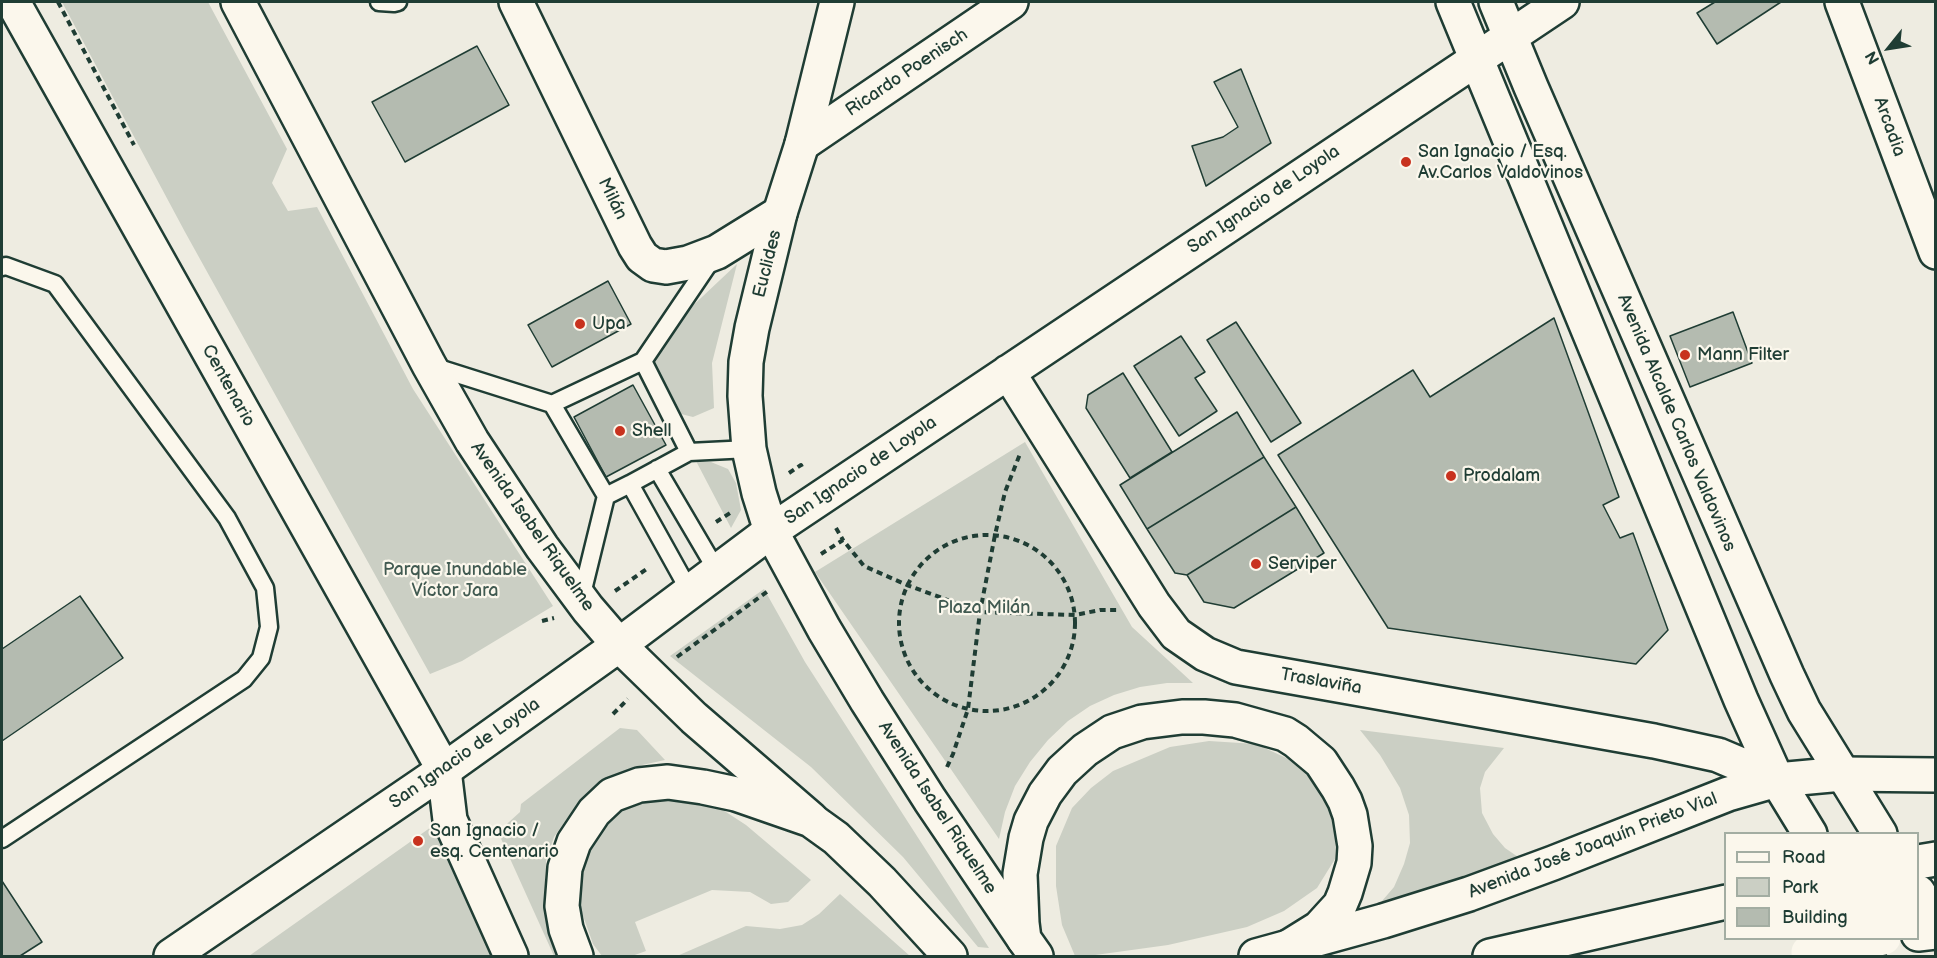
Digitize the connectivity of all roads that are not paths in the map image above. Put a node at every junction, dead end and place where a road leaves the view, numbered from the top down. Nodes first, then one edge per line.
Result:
1 (13, 2) edge
2 (238, 2) edge
3 (379, 2) edge
4 (398, 2) edge
5 (516, 2) edge
6 (837, 2) edge
7 (1011, 2) edge
8 (1453, 2) edge
9 (1496, 2) edge
10 (1562, 2) edge
11 (1842, 2) edge
12 (1509, 36) junction
13 (1475, 58) junction
14 (802, 144) junction
15 (780, 213) junction
16 (717, 252) junction
17 (1935, 252) edge
18 (2, 267) edge
19 (643, 361) junction
20 (429, 365) junction
21 (1008, 372) junction
22 (552, 404) junction
23 (749, 449) junction
24 (689, 452) junction
25 (657, 469) junction
26 (630, 484) junction
27 (606, 496) junction
28 (771, 531) junction
29 (717, 572) junction
30 (690, 592) junction
31 (580, 598) junction
32 (619, 645) junction
33 (444, 770) junction
34 (1842, 774) junction
35 (1935, 775) edge
36 (1777, 780) junction
37 (811, 820) junction
38 (1809, 832) edge
39 (1879, 832) edge
40 (2, 839) edge
41 (1935, 859) edge
42 (1919, 862) edge
43 (1919, 895) edge
44 (1724, 902) edge
45 (1935, 920) edge
46 (1935, 932) edge
47 (1919, 934) edge
48 (1876, 940) edge
49 (1878, 940) edge
50 (1030, 948) edge
51 (1269, 954) edge
52 (1799, 954) edge
53 (171, 957) edge
54 (511, 957) edge
55 (576, 957) edge
56 (950, 957) edge
57 (1490, 957) edge
58 (1886, 957) edge

1 - 33 main road, Centenario
2 - 20 main road, Avenida Isabel Riquelme
3 - 4 lane
5 - 16 main road, Milán
6 - 14 main road, Euclides
7 - 14 main road, Ricardo Poenisch
8 - 13 main road
9 - 12 main road, Avenida Alcalde Carlos Valdovinos
10 - 12 main road, San Ignacio de Loyola
11 - 17 main road, Arcadia
12 - 13 main road, San Ignacio de Loyola
12 - 34 main road, Avenida Alcalde Carlos Valdovinos
13 - 21 main road, San Ignacio de Loyola
13 - 36 main road
14 - 15 main road, Euclides
15 - 16 main road, Milán
15 - 23 main road, Euclides
16 - 19 lane
18 - 40 lane
19 - 22 lane
19 - 24 lane
20 - 22 lane
20 - 31 main road, Avenida Isabel Riquelme
21 - 28 main road, San Ignacio de Loyola
21 - 36 main road, Traslaviña
22 - 27 lane
23 - 24 lane
23 - 28 main road, Euclides
24 - 25 lane
25 - 26 lane
25 - 29 lane
26 - 27 lane
26 - 30 lane
27 - 31 lane
28 - 29 main road, San Ignacio de Loyola
28 - 50 main road, Avenida Isabel Riquelme
29 - 30 main road, San Ignacio de Loyola
30 - 32 main road, San Ignacio de Loyola
31 - 32 main road, Avenida Isabel Riquelme
32 - 33 main road, San Ignacio de Loyola
32 - 37 main road, Avenida Isabel Riquelme
33 - 53 main road, San Ignacio de Loyola
33 - 54 main road
34 - 35 main road, Avenida José Joaquín Prieto Vial
34 - 36 main road, Avenida José Joaquín Prieto Vial
34 - 39 main road, Avenida Alcalde Carlos Valdovinos
36 - 38 main road
36 - 51 main road, Avenida José Joaquín Prieto Vial
37 - 55 main road
37 - 56 main road, Avenida Isabel Riquelme
41 - 42 main road
43 - 45 main road
44 - 57 main road
46 - 47 main road
48 - 58 main road
49 - 52 main road, bridge
50 - 51 main road

